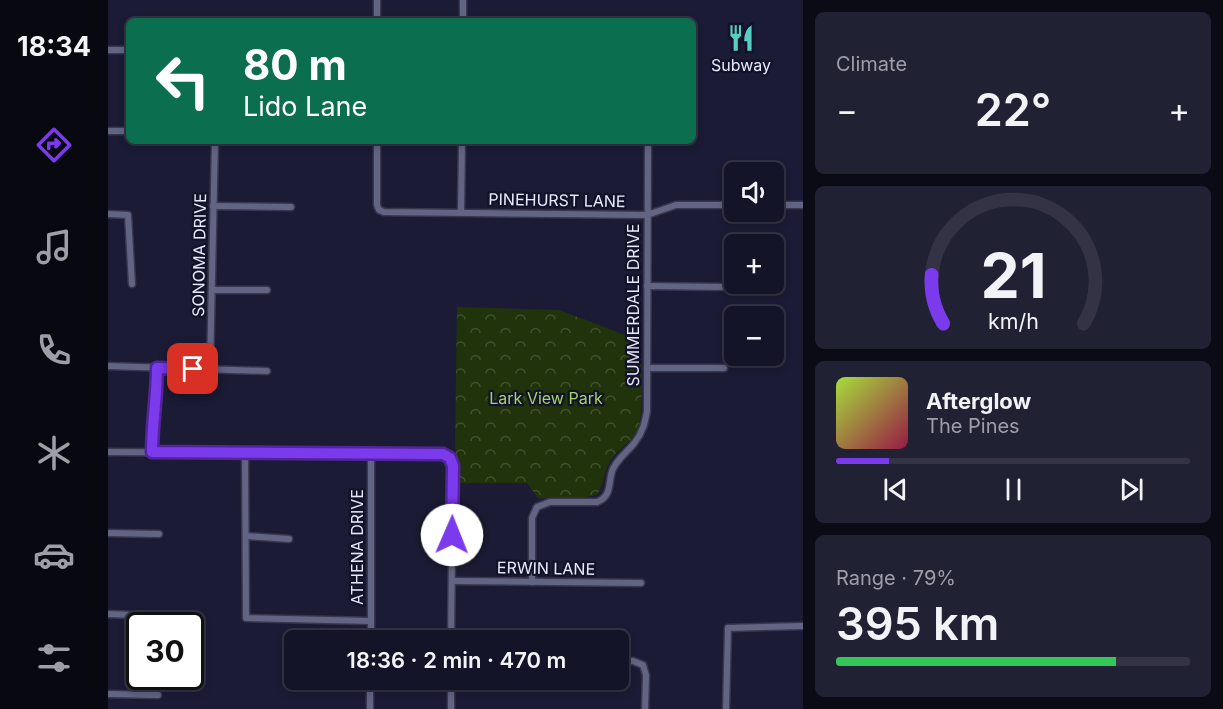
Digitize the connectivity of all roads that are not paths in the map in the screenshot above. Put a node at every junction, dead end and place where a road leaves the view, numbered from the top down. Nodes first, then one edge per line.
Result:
1 (377, 0) edge
2 (463, 0) edge
3 (377, 18) edge
4 (463, 18) edge
5 (108, 50) edge
6 (126, 50) edge
7 (108, 130) edge
8 (126, 131) edge
9 (215, 144) edge
10 (376, 144) edge
11 (462, 144) edge
12 (648, 144) edge
13 (724, 205) edge
14 (784, 205) edge
15 (803, 205) edge
16 (213, 206) junction
17 (291, 207) dead end
18 (461, 212) junction
19 (108, 214) edge
20 (647, 215) junction
21 (132, 284) dead end
22 (647, 286) junction
23 (724, 287) edge
24 (212, 290) junction
25 (267, 290) dead end
26 (108, 366) edge
27 (157, 368) junction
28 (647, 368) junction
29 (724, 368) dead end
30 (210, 369) junction
31 (267, 371) dead end
32 (108, 452) edge
33 (152, 452) junction
34 (245, 453) junction
35 (371, 453) junction
36 (108, 533) edge
37 (159, 534) dead end
38 (246, 536) junction
39 (289, 539) dead end
40 (452, 580) junction
41 (531, 582) junction
42 (640, 583) dead end
43 (108, 614) edge
44 (126, 615) edge
45 (371, 621) junction
46 (803, 626) edge
47 (371, 630) edge
48 (451, 630) edge
49 (629, 661) edge
50 (370, 690) edge
51 (451, 690) edge
52 (108, 694) edge
53 (158, 695) dead end
54 (370, 709) edge
55 (451, 709) edge
56 (645, 709) edge
57 (726, 709) edge

1 - 3 street
2 - 4 street
5 - 6 street
7 - 8 street
9 - 16 street, SONOMA DRIVE
10 - 18 street, PINEHURST LANE
11 - 18 street
12 - 20 street, SUMMERDALE DRIVE
13 - 20 street, PINEHURST LANE
14 - 15 street
16 - 17 street
16 - 24 street, SONOMA DRIVE
18 - 20 street, PINEHURST LANE
19 - 21 street
20 - 22 street, SUMMERDALE DRIVE
22 - 23 street
22 - 28 street, SUMMERDALE DRIVE
24 - 25 street
24 - 30 street, SONOMA DRIVE
26 - 27 street
27 - 30 street
27 - 33 street
28 - 29 street
28 - 41 street, SUMMERDALE DRIVE
30 - 31 street
32 - 33 street
33 - 34 street
34 - 35 street
34 - 38 street
35 - 40 street
35 - 45 street, ATHENA DRIVE
36 - 37 street
38 - 39 street
38 - 45 street
40 - 41 street, ERWIN LANE
40 - 48 street
41 - 42 street, ERWIN LANE
43 - 44 street
45 - 47 street, ATHENA DRIVE
46 - 57 street
49 - 56 street
50 - 54 street
51 - 55 street
52 - 53 street

